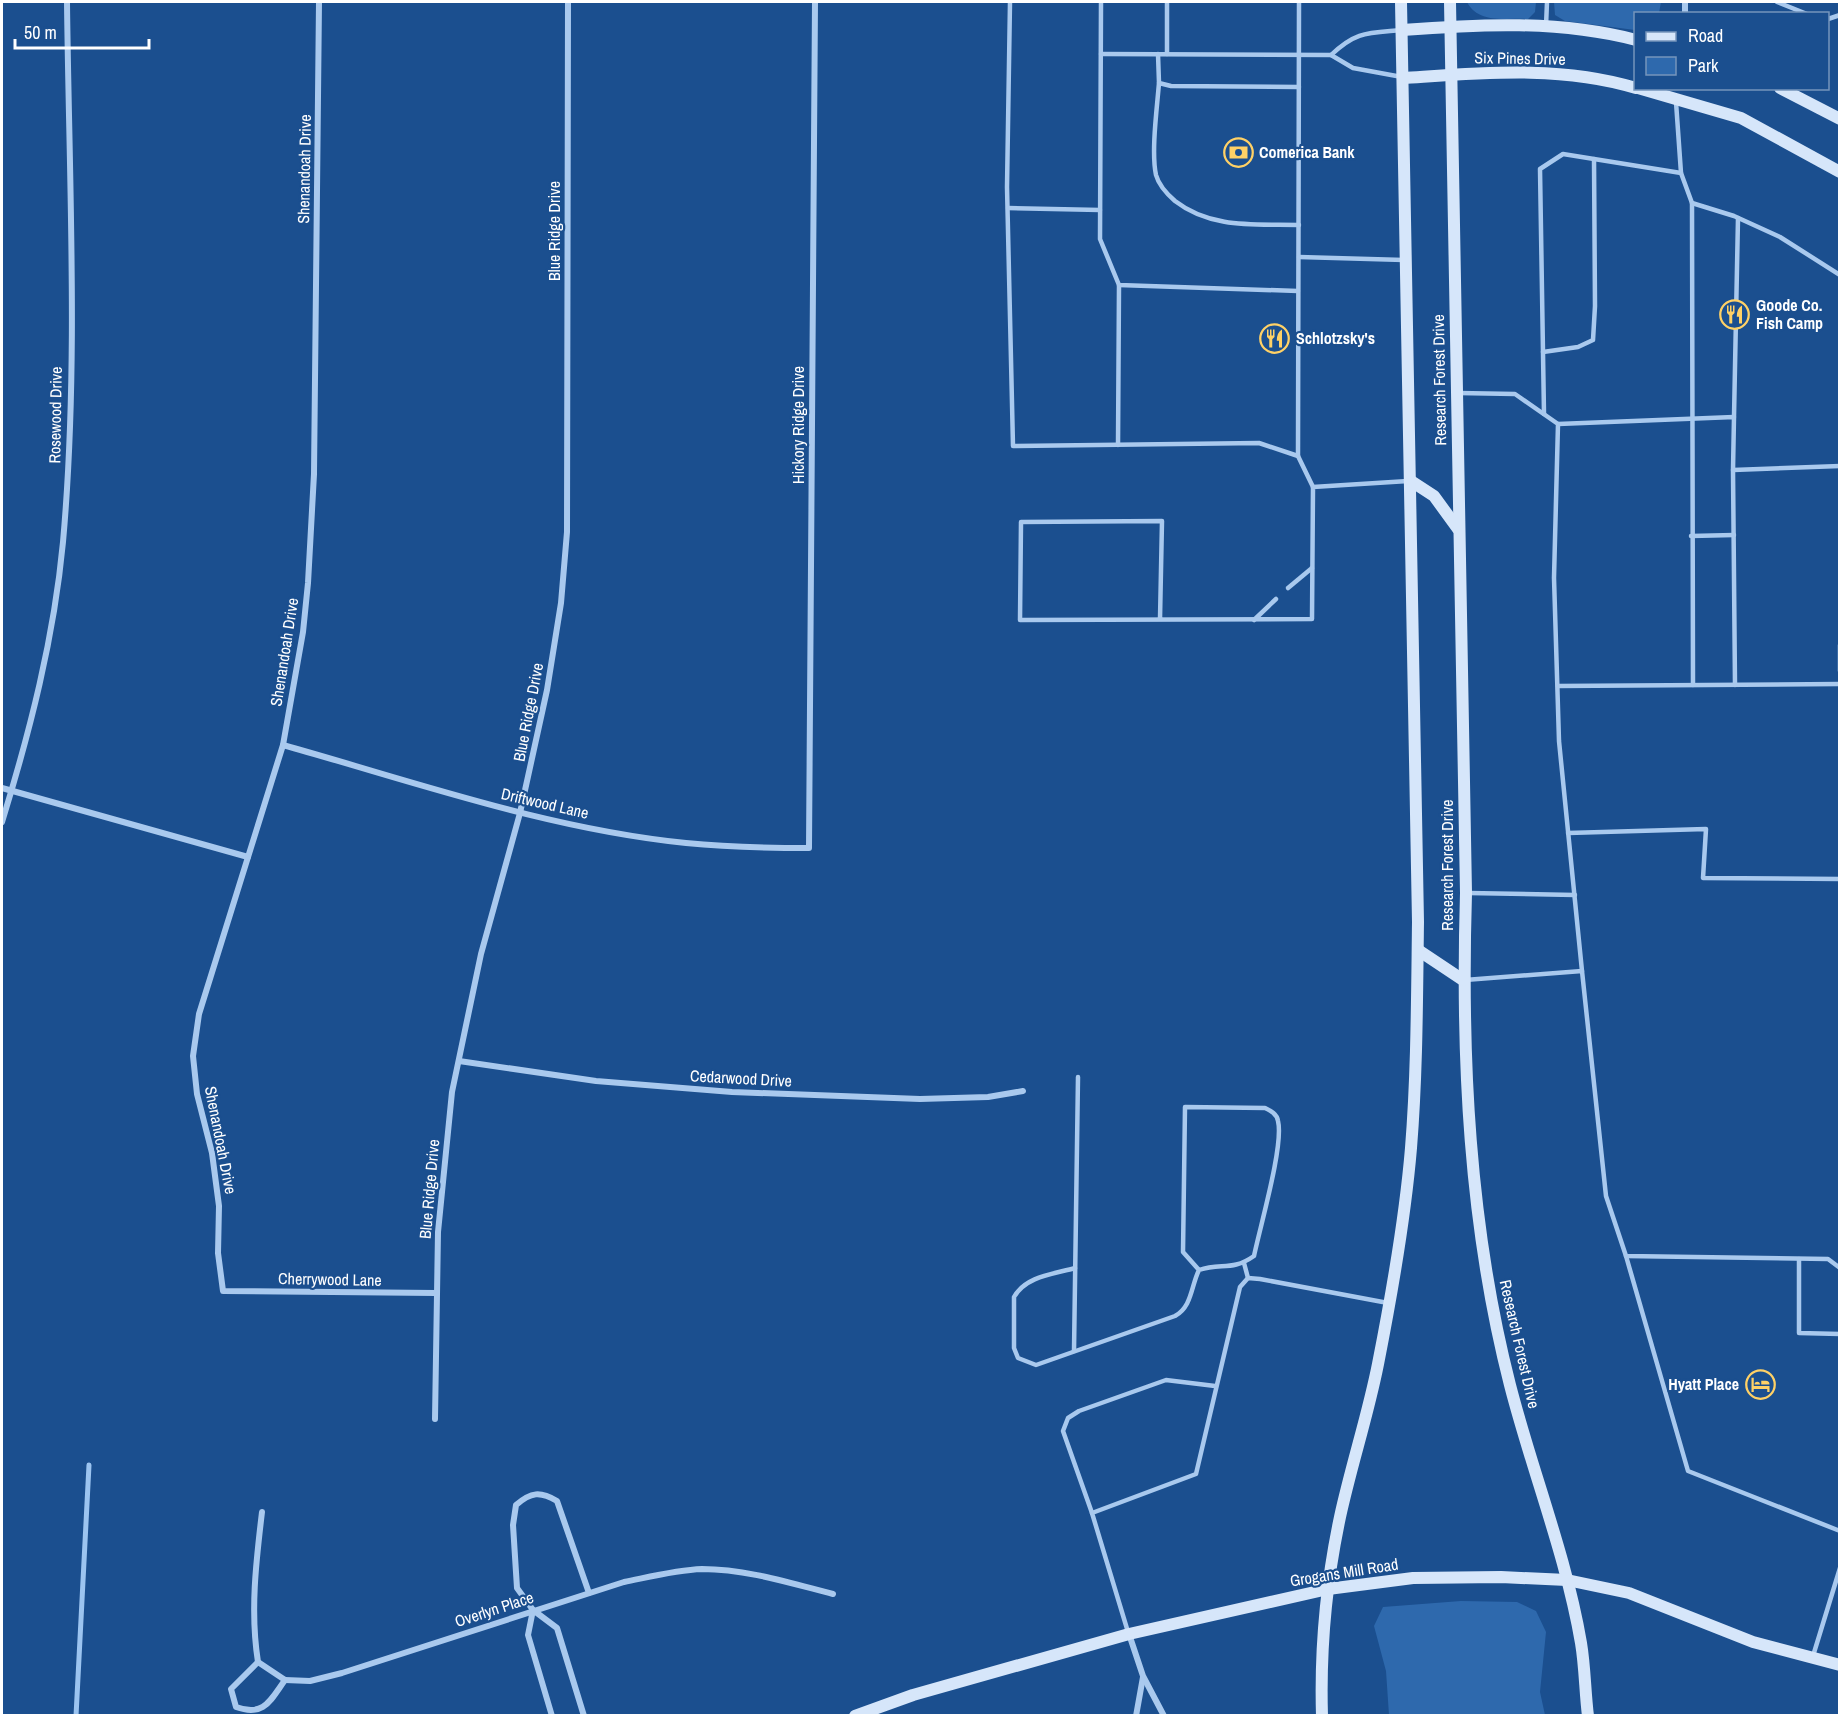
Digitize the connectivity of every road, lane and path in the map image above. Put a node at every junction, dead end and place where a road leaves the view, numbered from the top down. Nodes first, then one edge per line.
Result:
1 (67, 2) edge
2 (319, 2) edge
3 (568, 2) edge
4 (815, 2) edge
5 (1010, 2) edge
6 (1101, 2) edge
7 (1167, 2) edge
8 (1299, 2) edge
9 (1401, 2) edge
10 (1450, 2) edge
11 (1548, 2) edge
12 (1777, 2) edge
13 (1802, 12) edge
14 (1451, 26) junction
15 (1545, 26) junction
16 (1402, 30) junction
17 (1634, 40) edge
18 (1101, 54) junction
19 (1158, 54) junction
20 (1167, 54) junction
21 (1299, 55) junction
22 (1331, 55) junction
23 (1451, 75) junction
24 (1403, 78) junction
25 (1159, 83) junction
26 (1299, 87) junction
27 (1634, 87) edge
28 (1650, 90) edge
29 (1784, 90) edge
30 (1677, 94) edge
31 (1839, 118) edge
32 (1594, 159) junction
33 (1682, 172) junction
34 (1839, 172) edge
35 (1692, 203) junction
36 (1008, 208) junction
37 (1100, 210) junction
38 (1738, 218) junction
39 (1299, 225) junction
40 (1299, 257) junction
41 (1407, 260) junction
42 (1839, 274) edge
43 (1119, 285) junction
44 (1298, 291) junction
45 (1543, 352) junction
46 (1456, 393) junction
47 (1544, 414) junction
48 (1734, 417) junction
49 (1690, 418) junction
50 (1558, 424) junction
51 (1118, 445) junction
52 (1298, 456) junction
53 (1839, 466) edge
54 (1733, 470) junction
55 (1411, 481) junction
56 (1313, 487) junction
57 (1458, 529) junction
58 (1734, 535) junction
59 (1691, 536) junction
60 (1312, 568) junction
61 (1288, 588) dead end
62 (1276, 599) dead end
63 (1160, 619) junction
64 (1253, 620) junction
65 (1839, 645) edge
66 (1839, 671) edge
67 (1839, 684) edge
68 (1693, 685) junction
69 (1735, 685) junction
70 (1558, 686) junction
71 (283, 745) junction
72 (2, 788) edge
73 (11, 790) junction
74 (520, 813) junction
75 (2, 822) edge
76 (1569, 833) junction
77 (808, 848) joint
78 (248, 856) junction
79 (1839, 879) edge
80 (1466, 893) junction
81 (1575, 895) junction
82 (1418, 950) junction
83 (1582, 971) junction
84 (1463, 980) junction
85 (459, 1061) junction
86 (1078, 1077) dead end
87 (1023, 1091) dead end
88 (1626, 1256) junction
89 (1799, 1259) junction
90 (1244, 1263) junction
91 (1075, 1268) junction
92 (1839, 1268) edge
93 (1199, 1270) junction
94 (1248, 1278) junction
95 (223, 1291) joint
96 (436, 1293) junction
97 (1388, 1303) junction
98 (1839, 1334) edge
99 (1074, 1351) junction
100 (1215, 1386) junction
101 (435, 1419) dead end
102 (262, 1512) dead end
103 (1092, 1514) junction
104 (1839, 1531) edge
105 (1839, 1568) edge
106 (1567, 1580) junction
107 (1328, 1589) junction
108 (589, 1593) junction
109 (833, 1594) dead end
110 (533, 1610) junction
111 (1129, 1634) junction
112 (1812, 1659) junction
113 (258, 1662) junction
114 (1839, 1665) edge
115 (1143, 1676) junction
116 (285, 1680) junction
117 (552, 1716) edge
118 (584, 1716) edge
119 (855, 1716) edge
120 (1136, 1716) edge
121 (1164, 1716) edge
122 (1322, 1716) edge
123 (1588, 1716) edge

1 - 73 street, Rosewood Drive
2 - 71 street, Shenandoah Drive
3 - 74 street, Blue Ridge Drive
4 - 77 street, Hickory Ridge Drive
5 - 36 lane
6 - 18 lane
7 - 20 lane
8 - 21 lane
9 - 16 main road, Research Forest Drive
10 - 14 main road, Research Forest Drive
11 - 15 lane
12 - 13 lane
14 - 15 main road, Six Pines Drive
14 - 16 main road, Six Pines Drive
14 - 23 main road, Research Forest Drive
15 - 17 main road, Six Pines Drive
16 - 22 lane
16 - 24 main road, Research Forest Drive
18 - 19 lane
18 - 37 lane
19 - 20 lane
19 - 25 lane
20 - 21 lane
21 - 22 lane
21 - 26 lane
22 - 24 lane
23 - 24 main road, Six Pines Drive
23 - 27 main road, Six Pines Drive
23 - 46 main road, Research Forest Drive
24 - 41 main road, Research Forest Drive
25 - 26 lane
25 - 39 lane
26 - 39 lane
28 - 30 main road, Six Pines Drive
29 - 31 main road
30 - 33 lane
30 - 34 main road, Six Pines Drive
32 - 33 lane
32 - 45 lane
32 - 45 lane
33 - 35 lane
35 - 38 lane
35 - 49 lane
36 - 37 lane
36 - 51 lane
37 - 43 lane
38 - 42 lane
38 - 48 lane
39 - 40 lane
40 - 41 lane
40 - 44 lane
41 - 55 main road, Research Forest Drive
43 - 44 lane
43 - 51 lane
44 - 52 lane
45 - 47 lane
46 - 47 lane
46 - 57 main road, Research Forest Drive
47 - 50 lane
48 - 49 lane
48 - 54 lane
49 - 50 lane
49 - 59 lane
50 - 70 lane
51 - 52 lane
52 - 56 lane
53 - 54 lane
54 - 58 lane
55 - 56 lane
55 - 57 main road
55 - 82 main road, Research Forest Drive
56 - 60 lane
57 - 80 main road, Research Forest Drive
58 - 59 lane
58 - 69 lane
59 - 68 lane
60 - 61 lane
60 - 64 lane
62 - 64 lane
63 - 63 lane
63 - 64 lane
65 - 66 lane
67 - 69 lane
68 - 69 lane
68 - 70 lane
70 - 76 lane
71 - 74 street, Driftwood Lane
71 - 78 street, Shenandoah Drive
72 - 73 street
73 - 75 street, Rosewood Drive
73 - 78 street
74 - 77 street, Driftwood Lane
74 - 85 street, Blue Ridge Drive
76 - 79 lane
76 - 81 lane
78 - 95 street, Shenandoah Drive
80 - 81 lane
80 - 84 main road, Research Forest Drive
81 - 83 lane
82 - 84 main road
82 - 97 main road, Research Forest Drive
83 - 84 lane
83 - 88 lane
84 - 106 main road, Research Forest Drive
85 - 87 street, Cedarwood Drive
85 - 96 street, Blue Ridge Drive
86 - 91 lane
88 - 89 lane
88 - 104 lane
89 - 92 lane
89 - 98 lane
90 - 93 lane
90 - 93 lane
90 - 94 lane
91 - 99 lane
91 - 99 lane
93 - 99 lane
94 - 97 lane
94 - 100 lane
95 - 96 street, Cherrywood Lane
96 - 101 street, Blue Ridge Drive
97 - 107 main road, Research Forest Drive
100 - 103 lane
100 - 103 lane
102 - 113 street
103 - 111 lane
105 - 112 lane
106 - 107 main road, Grogans Mill Road
106 - 112 main road, Grogans Mill Road
106 - 123 main road, Research Forest Drive
107 - 111 main road, Grogans Mill Road
107 - 122 main road, Research Forest Drive
108 - 109 street, Overlyn Place
108 - 110 street, Overlyn Place
108 - 110 street
110 - 116 street, Overlyn Place
110 - 117 street
110 - 118 street
111 - 115 street
111 - 119 main road, Grogans Mill Road
112 - 114 main road, Grogans Mill Road
113 - 116 street
113 - 116 street
115 - 120 street
115 - 121 street

